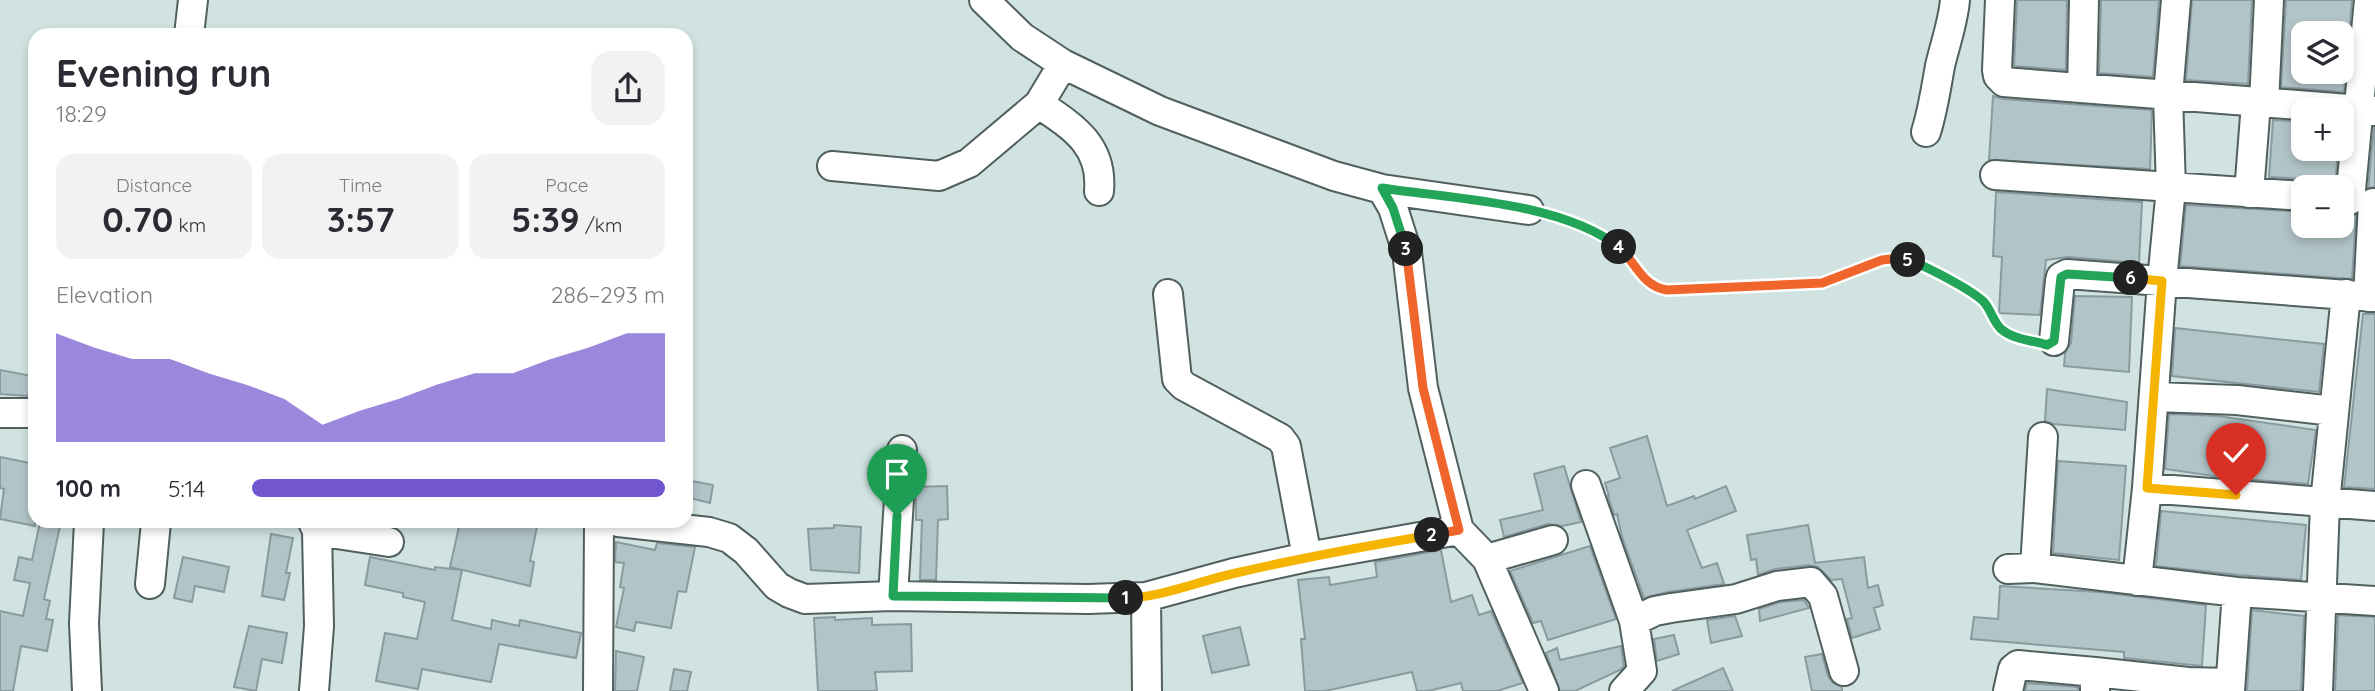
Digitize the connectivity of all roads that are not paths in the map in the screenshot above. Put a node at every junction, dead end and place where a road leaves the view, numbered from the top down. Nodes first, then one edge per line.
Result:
1 (193, 0) edge
2 (984, 0) edge
3 (1955, 0) edge
4 (2000, 0) edge
5 (2084, 0) edge
6 (2176, 0) edge
7 (2269, 0) edge
8 (2371, 9) edge
9 (190, 28) edge
10 (1063, 64) junction
11 (2082, 88) junction
12 (2168, 95) junction
13 (2260, 103) junction
14 (1039, 104) junction
15 (2367, 111) edge
16 (1926, 132) dead end
17 (832, 166) dead end
18 (1995, 175) dead end
19 (1382, 188) junction
20 (2171, 188) junction
21 (1100, 191) dead end
22 (2249, 193) junction
23 (2291, 196) edge
24 (2360, 201) edge
25 (1529, 210) road end
26 (2162, 281) junction
27 (1168, 294) dead end
28 (2363, 296) edge
29 (2054, 341) road end
30 (2155, 397) junction
31 (2333, 411) junction
32 (0, 413) edge
33 (28, 413) edge
34 (2043, 437) dead end
35 (902, 450) dead end
36 (1586, 485) dead end
37 (2147, 488) junction
38 (2325, 503) junction
39 (2375, 506) edge
40 (89, 528) edge
41 (155, 528) edge
42 (315, 528) edge
43 (324, 528) edge
44 (599, 528) edge
45 (673, 528) edge
46 (1459, 530) junction
47 (1553, 540) dead end
48 (389, 542) dead end
49 (1307, 557) junction
50 (1487, 559) junction
51 (2137, 582) junction
52 (150, 584) dead end
53 (2237, 593) junction
54 (893, 596) junction
55 (1146, 597) junction
56 (2323, 597) junction
57 (2375, 601) edge
58 (1634, 621) junction
59 (1844, 671) dead end
60 (2095, 681) edge
61 (2188, 687) edge
62 (2230, 687) edge
63 (87, 691) edge
64 (314, 691) edge
65 (598, 691) edge
66 (1147, 691) edge
67 (1544, 691) edge
68 (1624, 691) edge
69 (2008, 691) edge
70 (2318, 691) edge

1 - 9 street
2 - 10 street
3 - 16 street
4 - 11 street
5 - 11 street
6 - 12 street
7 - 13 street
8 - 15 street
10 - 14 street
10 - 19 street
11 - 12 street
12 - 13 street
12 - 20 street
13 - 15 street
13 - 22 street
14 - 17 street
14 - 21 street
15 - 24 street
18 - 20 street
19 - 25 street
19 - 46 street
20 - 22 street
20 - 26 street
22 - 23 street
24 - 28 street
26 - 28 street
26 - 29 street
26 - 30 street
27 - 49 street
28 - 31 street
30 - 31 street
30 - 37 street
31 - 38 street
32 - 33 street
34 - 51 street
35 - 54 street
36 - 58 street
37 - 38 street
37 - 51 street
38 - 39 street
38 - 56 street
40 - 63 street
41 - 52 street
42 - 64 street
43 - 48 street
44 - 65 street
45 - 54 street
46 - 49 street
46 - 50 street
47 - 50 street
49 - 55 street
50 - 67 street
51 - 53 street
53 - 56 street
53 - 62 street
54 - 55 street
55 - 66 street
56 - 57 street
56 - 70 street
58 - 59 street
58 - 68 street
60 - 61 street
60 - 69 street
61 - 62 street

